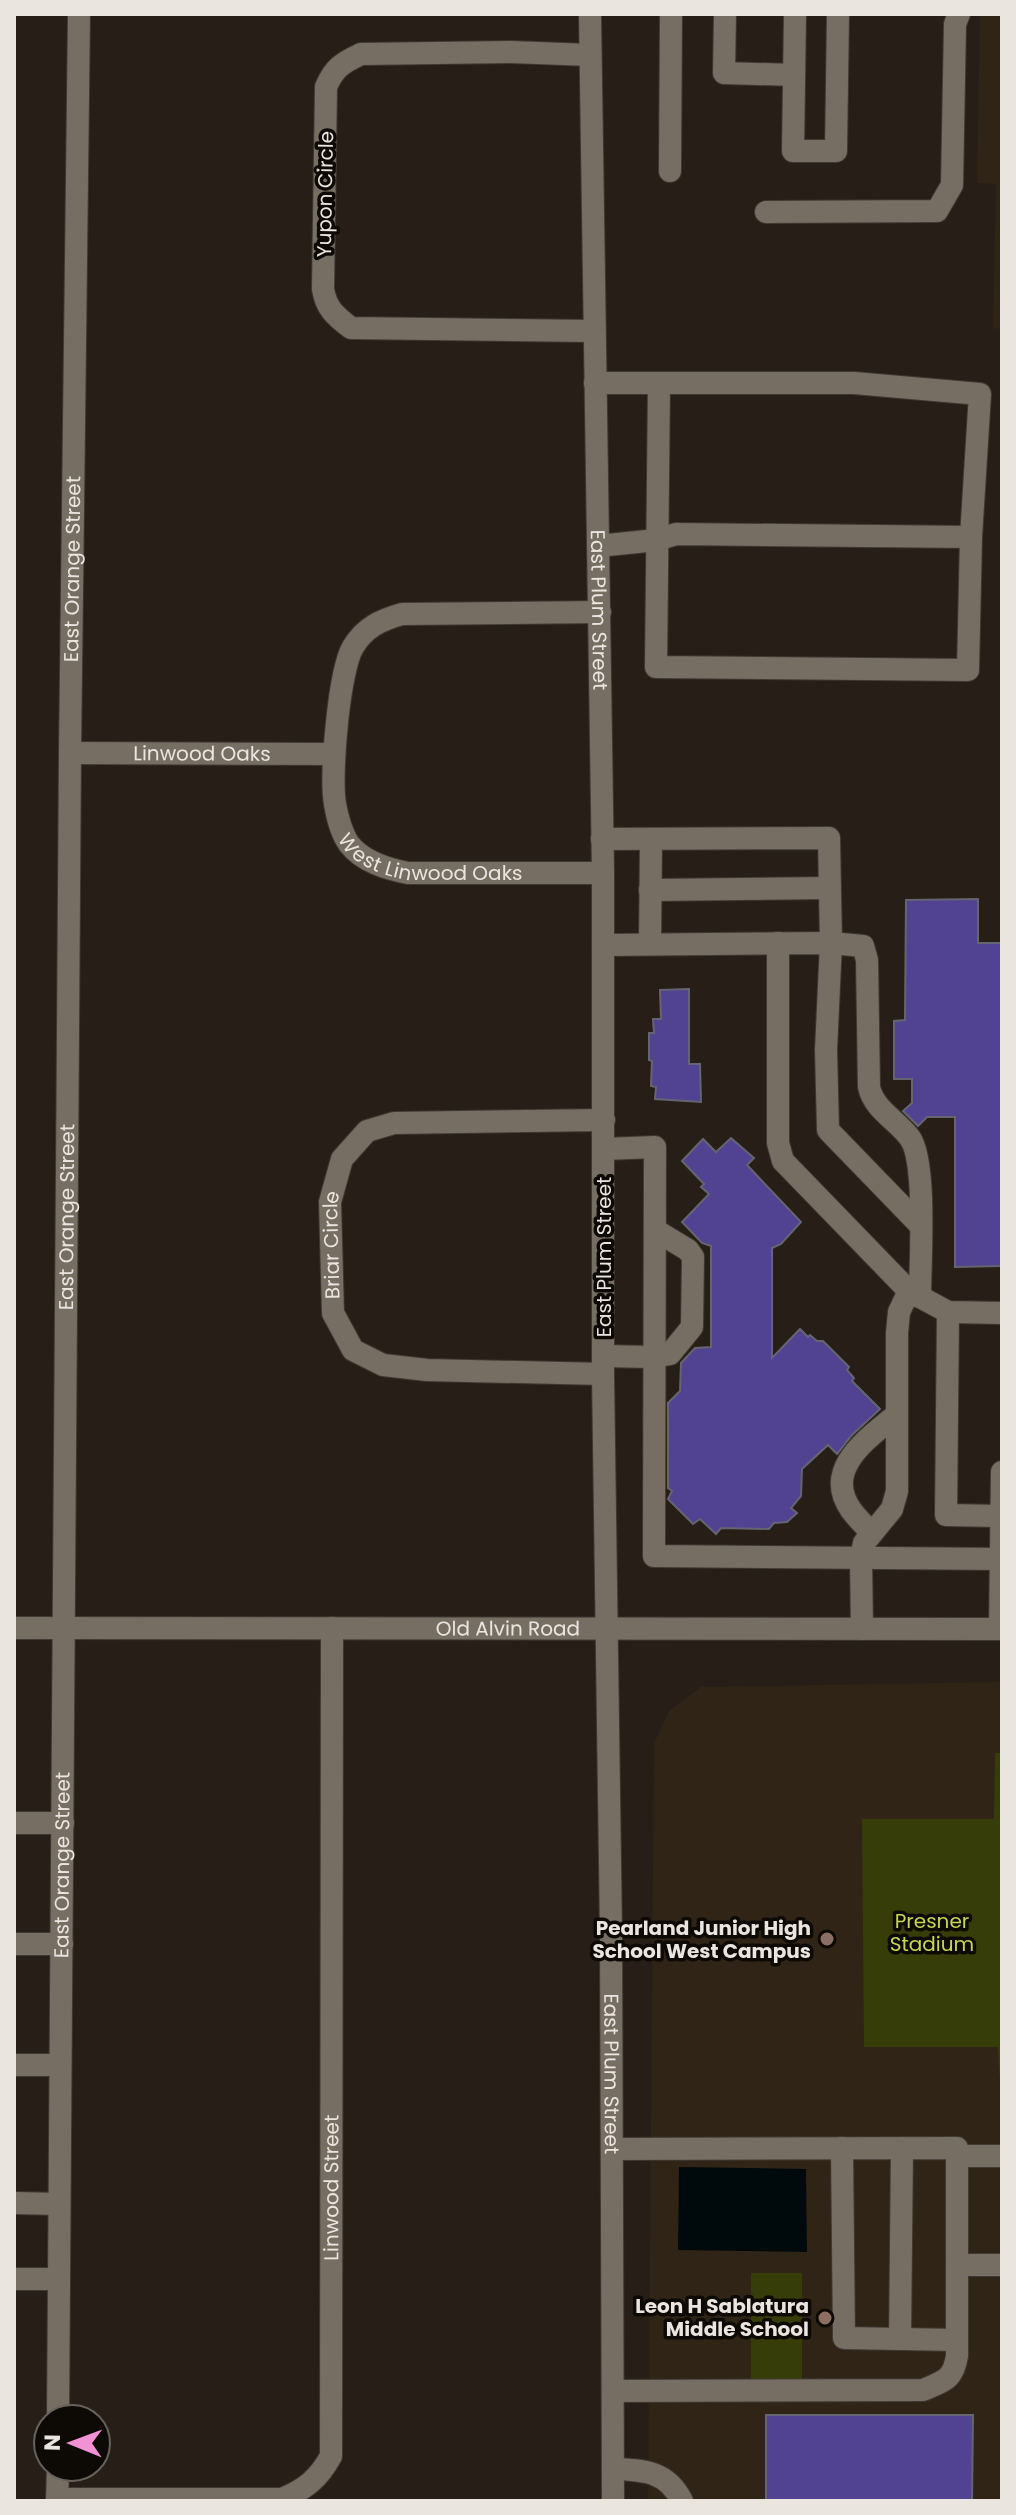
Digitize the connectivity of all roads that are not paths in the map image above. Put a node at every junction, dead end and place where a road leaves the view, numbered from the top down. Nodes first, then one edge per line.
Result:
1 (79, 14) edge
2 (590, 14) edge
3 (671, 14) edge
4 (725, 14) edge
5 (795, 14) edge
6 (838, 14) edge
7 (959, 14) edge
8 (590, 55) junction
9 (794, 75) junction
10 (670, 171) dead end
11 (766, 212) dead end
12 (593, 331) junction
13 (595, 383) junction
14 (659, 383) junction
15 (971, 537) junction
16 (657, 540) junction
17 (598, 546) junction
18 (600, 612) junction
19 (70, 753) junction
20 (334, 754) junction
21 (602, 839) junction
22 (651, 839) junction
23 (603, 873) junction
24 (829, 888) junction
25 (650, 890) junction
26 (650, 943) junction
27 (778, 943) junction
28 (831, 943) junction
29 (603, 945) junction
30 (604, 1120) junction
31 (604, 1149) junction
32 (921, 1226) junction
33 (655, 1230) junction
34 (914, 1294) junction
35 (948, 1312) junction
36 (1002, 1313) edge
37 (653, 1357) junction
38 (603, 1365) junction
39 (897, 1414) junction
40 (1002, 1472) edge
41 (1001, 1516) edge
42 (872, 1533) junction
43 (861, 1558) junction
44 (1001, 1559) edge
45 (14, 1628) edge
46 (65, 1628) junction
47 (332, 1628) junction
48 (607, 1628) junction
49 (862, 1629) junction
50 (1001, 1629) edge
51 (14, 1823) edge
52 (63, 1823) junction
53 (14, 1944) edge
54 (62, 1944) junction
55 (14, 2065) edge
56 (60, 2065) junction
57 (842, 2148) junction
58 (902, 2148) junction
59 (612, 2149) junction
60 (957, 2156) junction
61 (1002, 2156) edge
62 (14, 2203) edge
63 (59, 2204) junction
64 (957, 2265) junction
65 (1002, 2265) edge
66 (14, 2279) edge
67 (58, 2279) junction
68 (900, 2339) junction
69 (957, 2340) junction
70 (613, 2391) junction
71 (58, 2403) edge
72 (613, 2469) junction
73 (57, 2500) edge
74 (613, 2501) edge
75 (682, 2501) edge

1 - 19 street, East Orange Street
2 - 8 street, East Plum Street
3 - 10 street
4 - 9 street
5 - 9 street
6 - 9 street
7 - 11 street
8 - 12 street, East Plum Street
8 - 12 street, Yupon Circle
12 - 13 street, East Plum Street
13 - 14 street
13 - 17 street, East Plum Street
14 - 15 street
14 - 16 street
15 - 16 street
15 - 16 street
16 - 17 street
17 - 18 street, East Plum Street
18 - 20 street, West Linwood Oaks
18 - 21 street, East Plum Street
19 - 20 street, Linwood Oaks
19 - 46 street, East Orange Street
20 - 23 street, West Linwood Oaks
21 - 22 street
21 - 23 street, East Plum Street
22 - 24 street
22 - 25 street
23 - 29 street, East Plum Street
24 - 25 street
24 - 28 street
25 - 26 street
26 - 27 street
26 - 29 street
27 - 28 street
27 - 34 street
28 - 32 street
28 - 32 street
29 - 30 street, East Plum Street
30 - 31 street, East Plum Street
30 - 38 street, Briar Circle
31 - 33 street
31 - 38 street, East Plum Street
32 - 34 street
33 - 37 street
33 - 37 street
34 - 35 street
34 - 39 street
35 - 36 street
35 - 41 street
37 - 38 street, Briar Circle
37 - 43 street
38 - 48 street, East Plum Street
39 - 42 street
39 - 42 street
40 - 41 street
41 - 44 street
42 - 43 street
43 - 44 street
43 - 49 street
44 - 50 street
45 - 46 street, Old Alvin Road
46 - 47 street, Old Alvin Road
46 - 52 street, East Orange Street
47 - 48 street, Old Alvin Road
47 - 73 street, Linwood Street
48 - 49 street, Old Alvin Road
48 - 59 street, East Plum Street
49 - 50 street, Old Alvin Road
51 - 52 street
52 - 54 street, East Orange Street
53 - 54 street
54 - 56 street, East Orange Street
55 - 56 street
56 - 63 street, East Orange Street
57 - 58 street
57 - 59 street
57 - 68 street
58 - 60 street
58 - 68 street
59 - 70 street, East Plum Street
60 - 61 street
60 - 64 street
62 - 63 street
63 - 67 street, East Orange Street
64 - 65 street
64 - 69 street
66 - 67 street
67 - 71 street, East Orange Street
68 - 69 street
69 - 70 street
70 - 72 street, East Plum Street
72 - 74 street, East Plum Street
72 - 75 street

